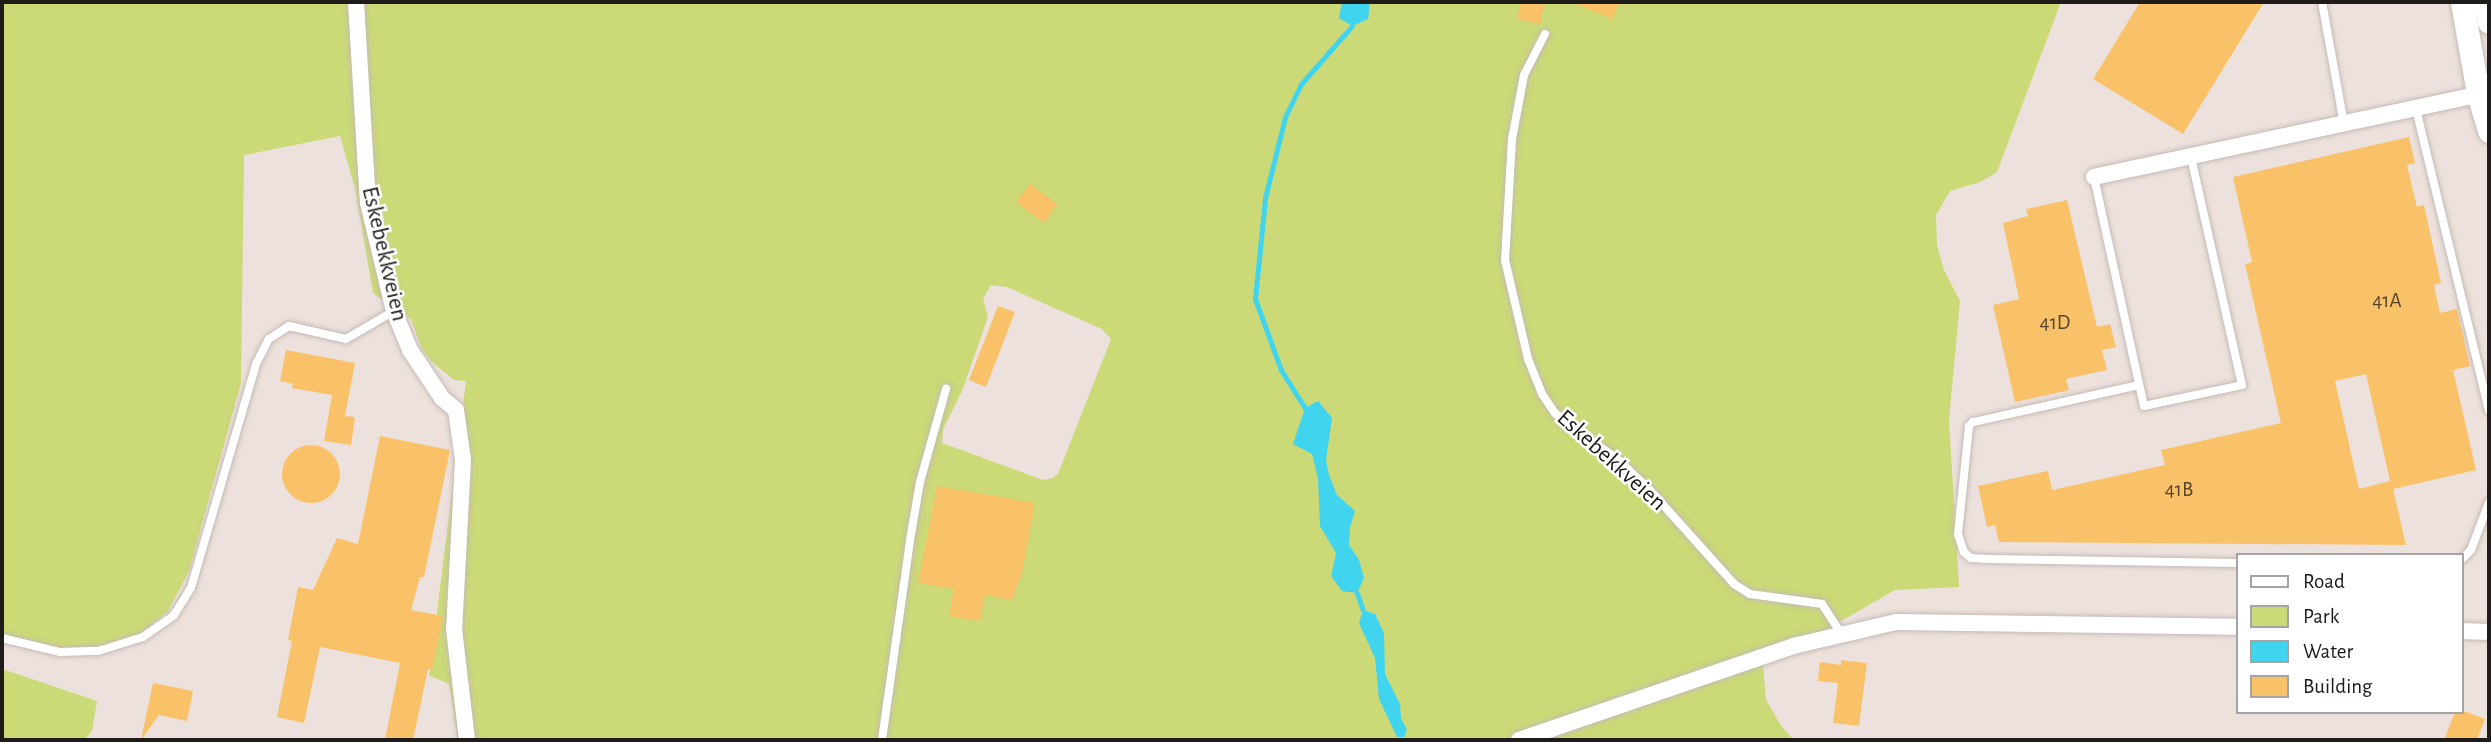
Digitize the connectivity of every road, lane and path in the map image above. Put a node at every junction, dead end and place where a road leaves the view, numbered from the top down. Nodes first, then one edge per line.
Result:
1 (356, 2) edge
2 (2322, 2) edge
3 (2462, 2) edge
4 (2485, 2) edge
5 (2489, 22) edge
6 (1545, 34) dead end
7 (2484, 93) edge
8 (2416, 109) junction
9 (2344, 124) junction
10 (2489, 131) edge
11 (2191, 156) junction
12 (2094, 177) joint
13 (394, 311) junction
14 (2139, 385) junction
15 (946, 388) dead end
16 (2489, 410) edge
17 (2489, 502) edge
18 (2463, 558) edge
19 (2236, 564) edge
20 (2236, 627) edge
21 (2463, 631) edge
22 (2489, 632) edge
23 (1841, 633) junction
24 (2, 638) edge
25 (467, 740) edge
26 (882, 740) edge
27 (1519, 740) edge

1 - 13 street, Eskebekkveien
2 - 9 lane
3 - 7 main road
4 - 5 main road
6 - 23 lane, Eskebekkveien
7 - 8 street
7 - 10 main road
8 - 9 street
8 - 16 lane
9 - 11 street
11 - 12 street
11 - 14 lane
12 - 14 lane
13 - 24 lane
13 - 25 street, Eskebekkveien
14 - 19 lane
15 - 26 lane
17 - 18 lane
20 - 23 street
21 - 22 street
23 - 27 street

